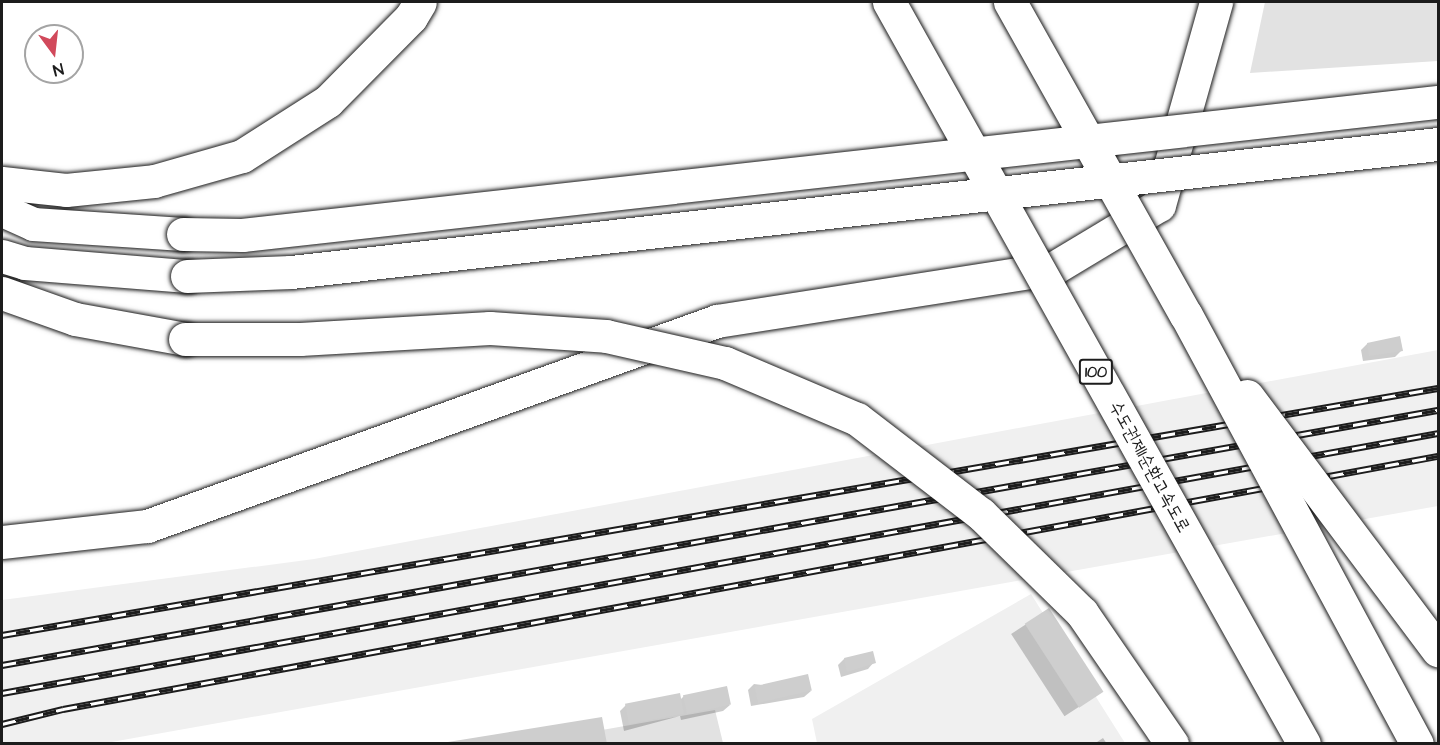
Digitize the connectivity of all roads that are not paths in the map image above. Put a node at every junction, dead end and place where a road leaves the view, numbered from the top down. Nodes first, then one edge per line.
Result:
1 (420, 2) edge
2 (889, 2) edge
3 (1010, 2) edge
4 (1216, 2) edge
5 (1438, 102) edge
6 (1438, 144) edge
7 (2, 183) edge
8 (2, 210) edge
9 (2, 256) edge
10 (2, 293) edge
11 (1186, 315) junction
12 (2, 542) edge
13 (1438, 650) edge
14 (1172, 744) edge
15 (1304, 744) edge
16 (1417, 744) edge

1 - 7 main road
2 - 15 main road, 수도권제1순환고속도로 / 100, bridge
3 - 11 main road, bridge
4 - 12 main road
5 - 8 main road, bridge
6 - 9 main road, bridge
10 - 14 main road, bridge
11 - 13 main road, bridge
11 - 16 main road, bridge

